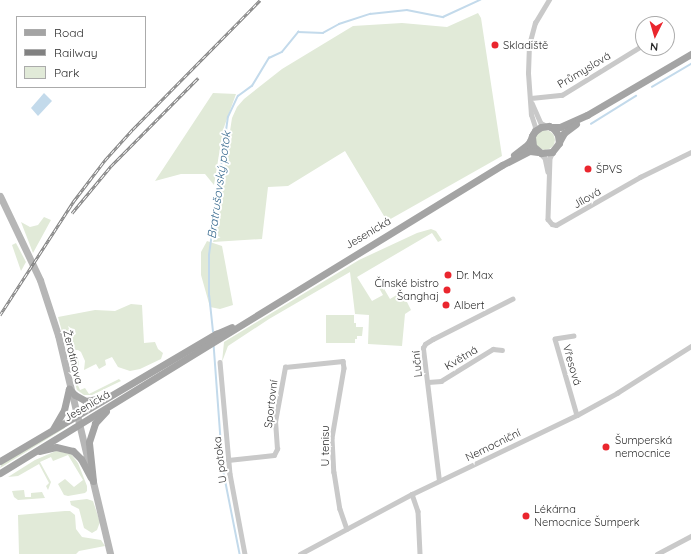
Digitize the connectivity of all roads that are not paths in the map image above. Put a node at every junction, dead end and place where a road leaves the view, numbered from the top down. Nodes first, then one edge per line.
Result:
1 (549, 0) edge
2 (635, 50) edge
3 (691, 54) edge
4 (531, 98) junction
5 (587, 115) junction
6 (550, 127) junction
7 (533, 135) junction
8 (559, 143) junction
9 (555, 150) junction
10 (538, 152) junction
11 (691, 152) edge
12 (502, 165) junction
13 (550, 182) junction
14 (0, 196) edge
15 (512, 299) dead end
16 (245, 321) junction
17 (574, 336) dead end
18 (691, 346) edge
19 (502, 350) dead end
20 (343, 361) joint
21 (220, 362) dead end
22 (428, 382) junction
23 (70, 389) junction
24 (111, 396) junction
25 (114, 403) junction
26 (577, 415) junction
27 (76, 417) junction
28 (78, 424) junction
29 (50, 432) junction
30 (30, 453) junction
31 (228, 460) junction
32 (0, 461) edge
33 (0, 473) edge
34 (93, 481) junction
35 (439, 481) junction
36 (412, 494) junction
37 (347, 530) junction
38 (691, 536) edge
39 (110, 554) edge
40 (245, 554) edge
41 (300, 554) edge
42 (420, 554) edge
43 (657, 554) edge

1 - 4 street
2 - 4 street, Průmyslová
3 - 5 main road, Jesenická
4 - 6 street
4 - 7 street
5 - 6 main road, Jesenická
5 - 8 main road, Jesenická
6 - 7 main road, Jesenická
6 - 8 main road
7 - 10 main road
7 - 12 main road, Jesenická
8 - 9 main road, Jesenická
9 - 10 main road, Jesenická
9 - 13 street, Jílová
10 - 12 main road, Jesenická
10 - 13 street, Jílová
11 - 13 street, Jílová
12 - 16 main road, Jesenická
14 - 23 street, Žerotínova
15 - 22 street, Luční
16 - 24 main road, Jesenická
16 - 25 main road, Jesenická
17 - 26 street, Vřesová
18 - 26 street, Nemocniční
19 - 22 street, Květná
20 - 31 street, Sportovní
20 - 37 street, U tenisu
21 - 31 street, U potoka
22 - 35 street, Luční
23 - 24 main road
23 - 27 street, Žerotínova
23 - 29 main road
24 - 27 main road, Jesenická
25 - 28 main road, Jesenická
25 - 34 main road
26 - 35 street, Nemocniční
27 - 28 street, Žerotínova
27 - 29 main road, Jesenická
28 - 30 main road, Jesenická
28 - 34 street, Žerotínova
29 - 32 main road, Jesenická
30 - 33 main road, Jesenická
30 - 34 main road
31 - 40 street, U potoka
34 - 39 street, Žerotínova
35 - 36 street, Nemocniční
36 - 37 street, Nemocniční
36 - 42 street
37 - 41 street, Nemocniční
38 - 43 street

